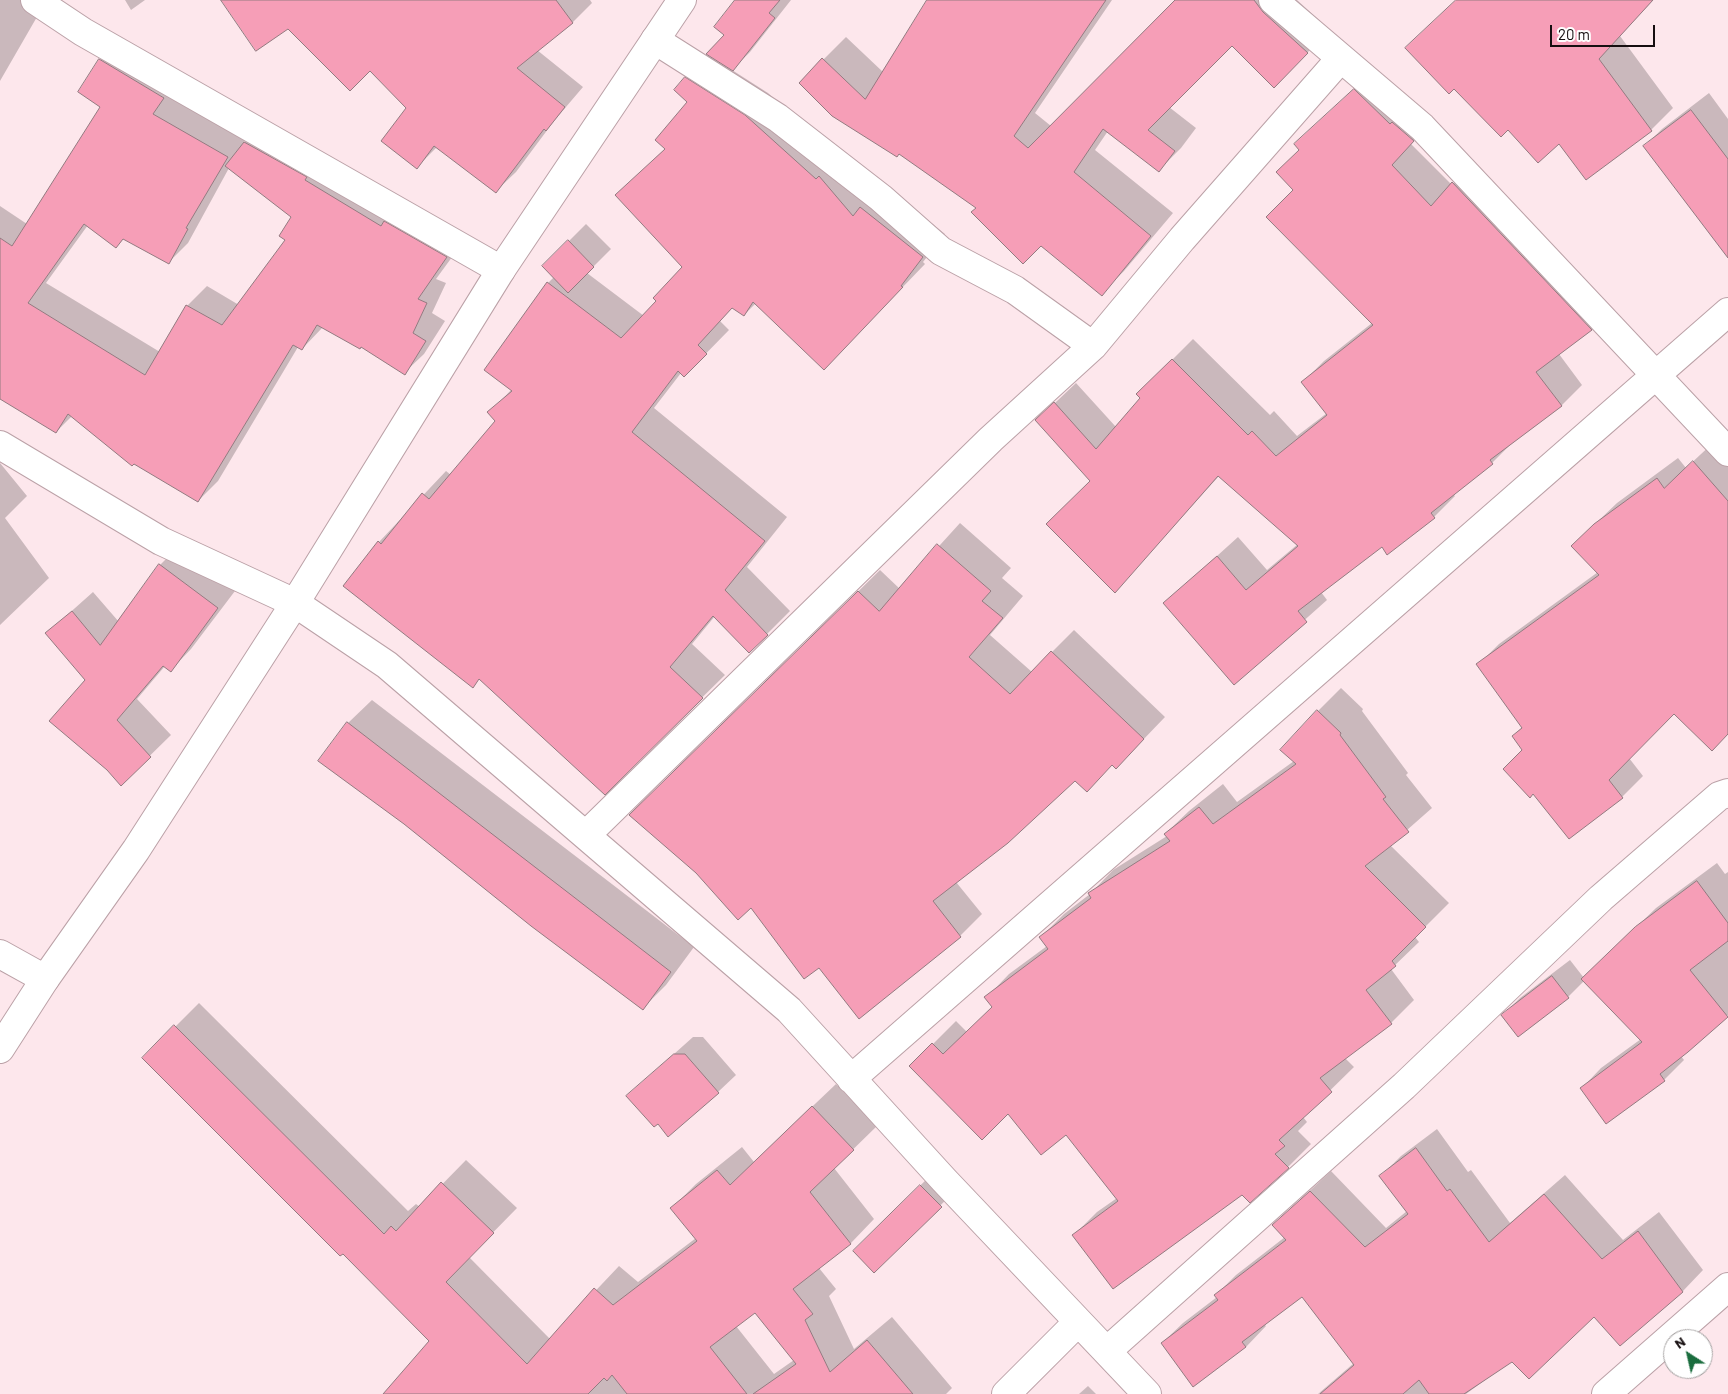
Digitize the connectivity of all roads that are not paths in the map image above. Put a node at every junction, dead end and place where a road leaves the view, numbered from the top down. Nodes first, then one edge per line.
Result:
1 (35, 0) edge
2 (682, 0) edge
3 (1273, 0) edge
4 (655, 40) junction
5 (1341, 58) junction
6 (501, 270) junction
7 (1728, 312) edge
8 (1093, 346) junction
9 (1655, 374) junction
10 (0, 445) edge
11 (1728, 452) edge
12 (295, 603) junction
13 (1728, 793) edge
14 (586, 835) junction
15 (0, 954) edge
16 (45, 979) junction
17 (0, 1049) edge
18 (851, 1078) junction
19 (1728, 1287) edge
20 (1078, 1322) junction
21 (1106, 1351) junction
22 (1006, 1394) edge
23 (1147, 1394) edge
24 (1606, 1394) edge

1 - 6 street
2 - 4 street
3 - 5 street
4 - 6 street
4 - 8 street
5 - 8 street
5 - 9 street
6 - 12 street
7 - 9 street
8 - 14 street
9 - 11 street
9 - 18 street
10 - 12 street
12 - 14 street
12 - 16 street
13 - 21 street
14 - 18 street
15 - 16 street
16 - 17 street
18 - 20 street
19 - 24 street
20 - 21 street
20 - 22 street
21 - 23 street

